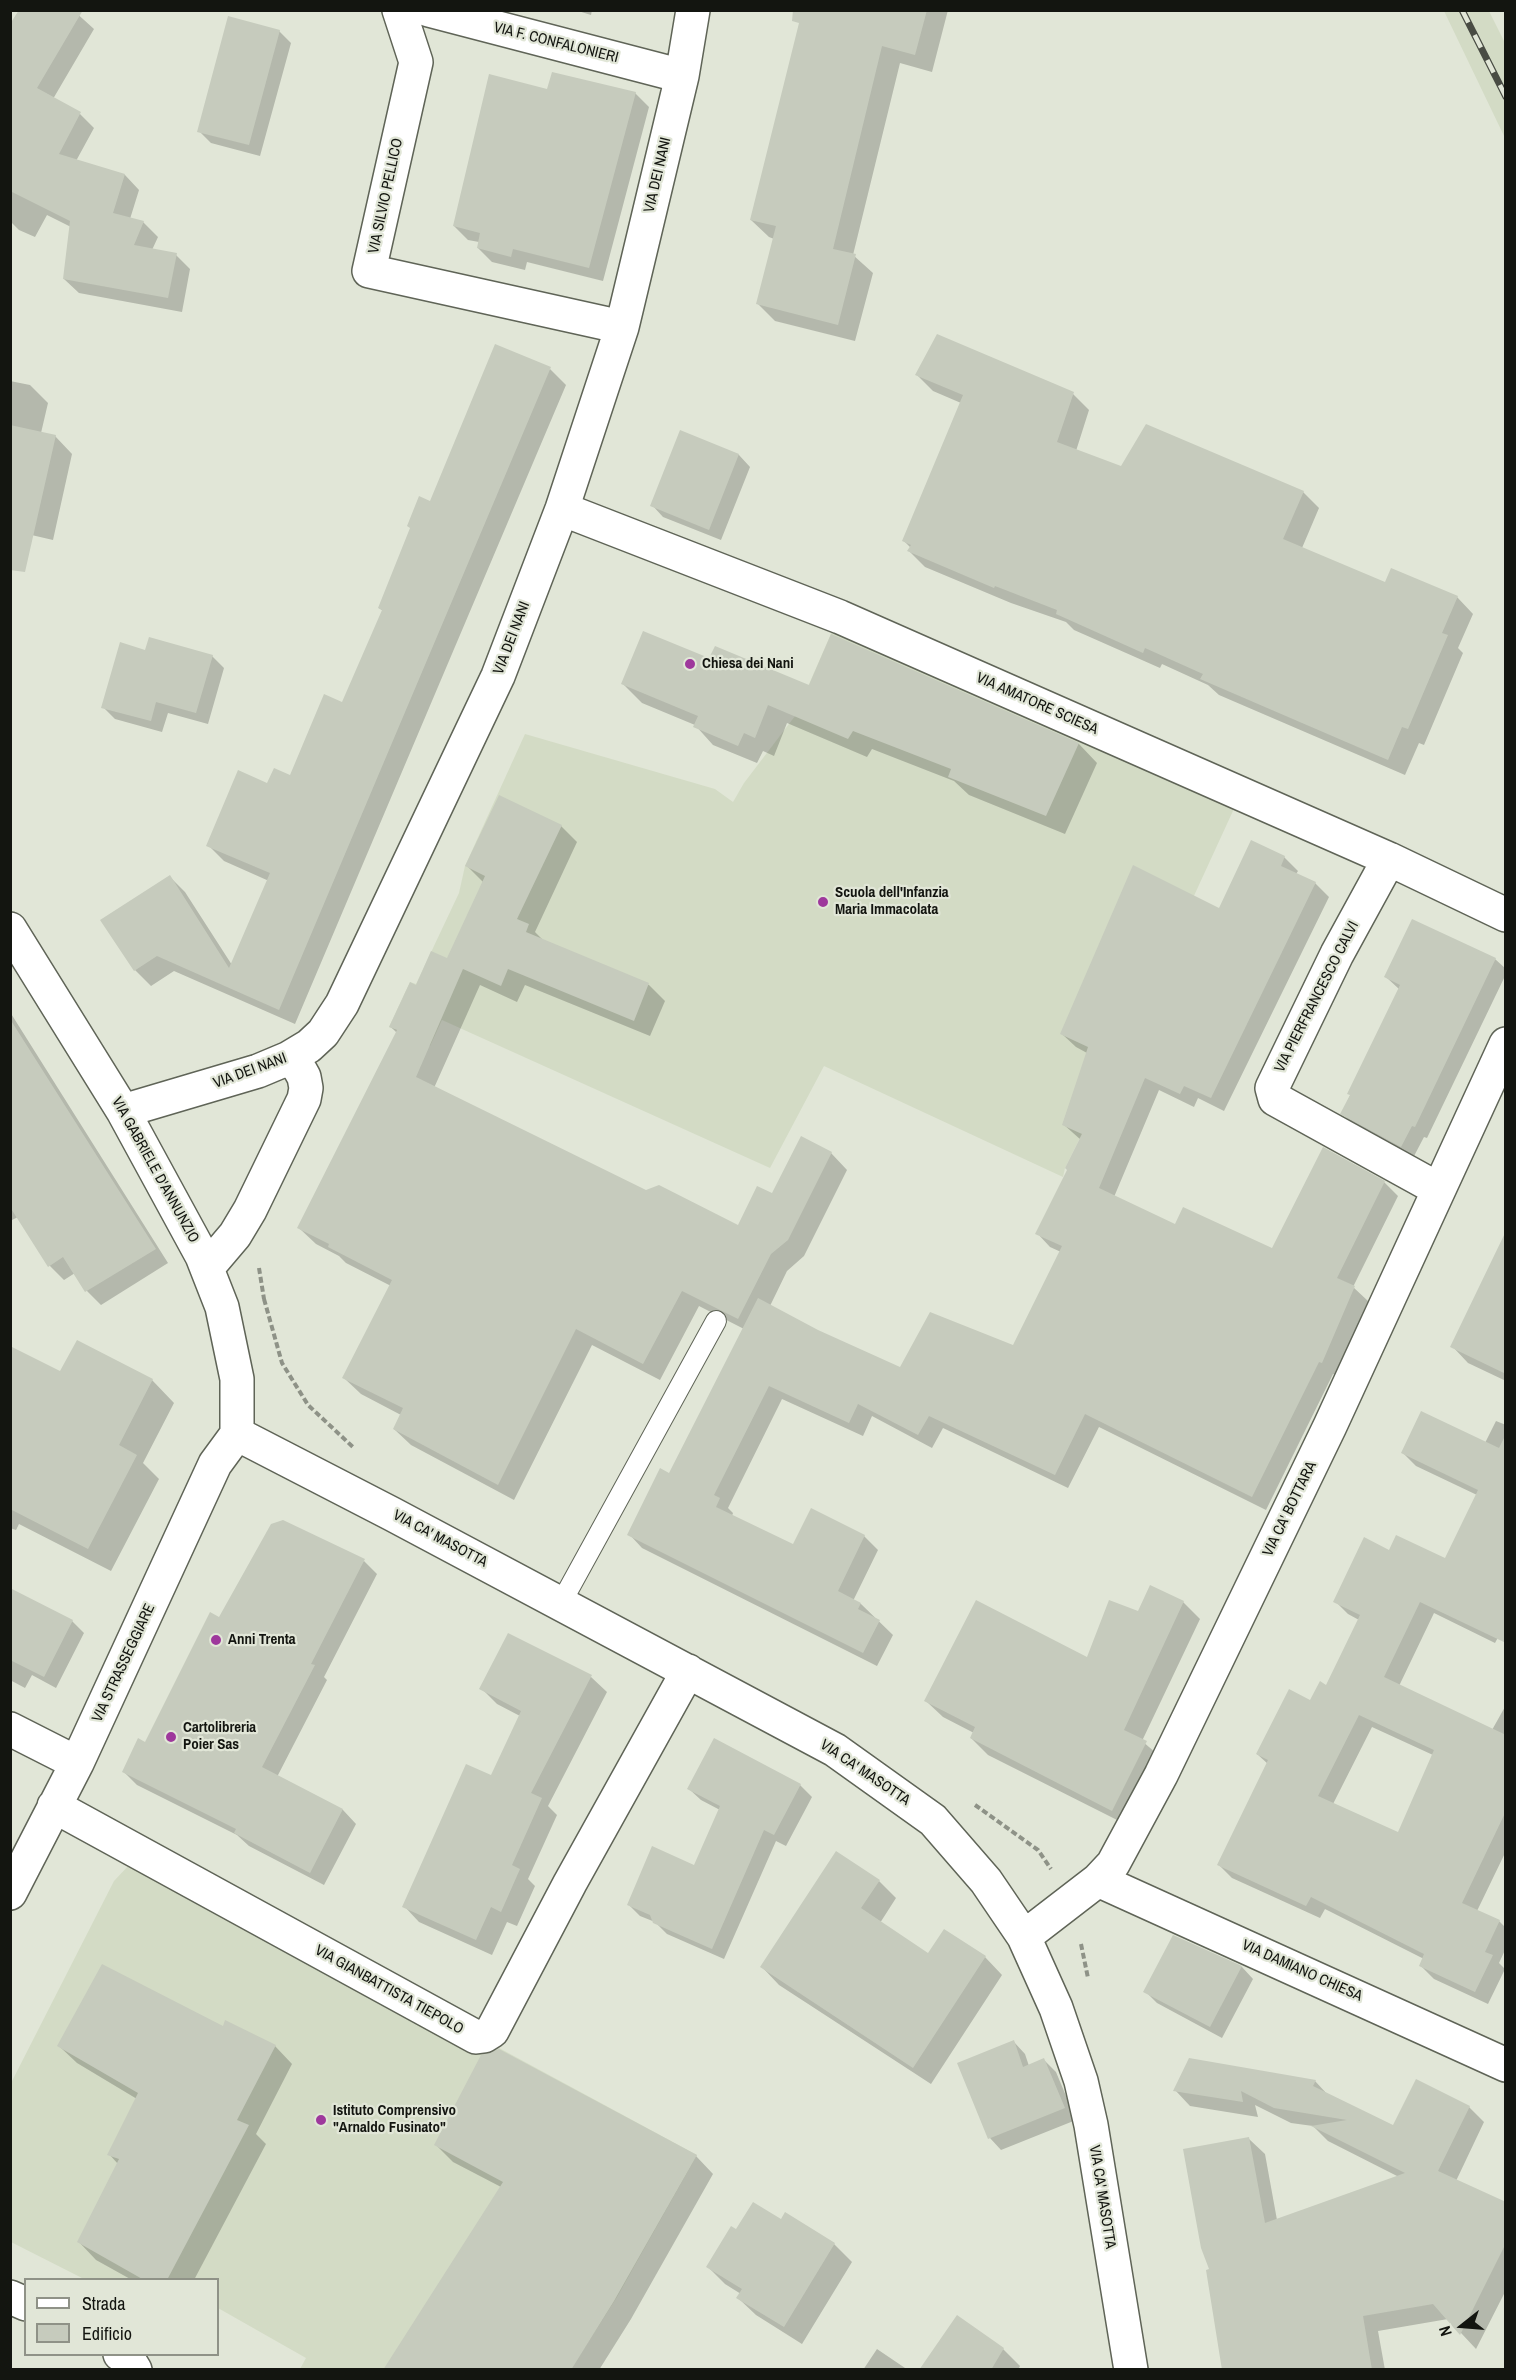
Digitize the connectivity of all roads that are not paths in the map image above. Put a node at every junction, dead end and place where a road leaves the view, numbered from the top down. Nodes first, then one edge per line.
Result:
1 (399, 10) edge
2 (429, 10) edge
3 (693, 10) edge
4 (682, 76) junction
5 (622, 327) junction
6 (562, 509) junction
7 (1389, 859) junction
8 (1506, 915) edge
9 (10, 929) edge
10 (1506, 1044) edge
11 (289, 1058) junction
12 (123, 1112) junction
13 (1438, 1189) junction
14 (207, 1268) junction
15 (716, 1321) dead end
16 (237, 1434) junction
17 (561, 1603) junction
18 (688, 1671) junction
19 (10, 1729) edge
20 (77, 1763) junction
21 (54, 1806) junction
22 (1098, 1880) junction
23 (10, 1893) edge
24 (1024, 1937) junction
25 (1503, 2057) edge
26 (10, 2297) edge
27 (24, 2303) edge
28 (122, 2356) edge
29 (135, 2370) edge
30 (1131, 2370) edge

1 - 5 street, VIA SILVIO PELLICO
2 - 4 street, VIA F. CONFALONIERI
3 - 4 street, VIA DEI NANI
4 - 5 street, VIA DEI NANI
5 - 6 street, VIA DEI NANI
6 - 7 street, VIA AMATORE SCIESA
6 - 11 street, VIA DEI NANI
7 - 8 street, VIA AMATORE SCIESA
7 - 13 street, VIA PIERFRANCESCO CALVI
9 - 12 street, VIA GABRIELE D'ANNUNZIO
10 - 13 street, VIA CA' BOTTARA
11 - 12 street, VIA DEI NANI
11 - 14 street
12 - 14 street, VIA GABRIELE D'ANNUNZIO
13 - 22 street, VIA CA' BOTTARA
14 - 16 street, VIA GABRIELE D'ANNUNZIO
15 - 17 lane
16 - 17 street, VIA CA' MASOTTA
16 - 20 street, VIA STRASSEGGIARE
17 - 18 street, VIA CA' MASOTTA
18 - 21 street, VIA GIANBATTISTA TIEPOLO
18 - 24 street, VIA CA' MASOTTA
19 - 20 street
20 - 21 street, VIA STRASSEGGIARE
21 - 23 street, VIA STRASSEGGIARE
22 - 24 street, VIA CA' BOTTARA
22 - 25 street, VIA DAMIANO CHIESA
24 - 30 street, VIA CA' MASOTTA
26 - 27 street
28 - 29 street

